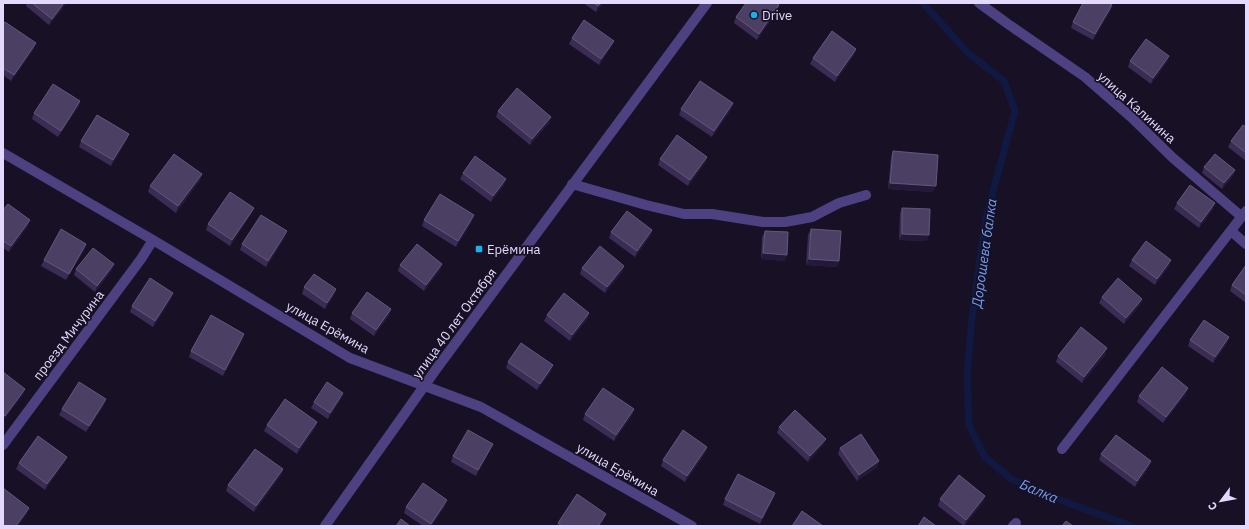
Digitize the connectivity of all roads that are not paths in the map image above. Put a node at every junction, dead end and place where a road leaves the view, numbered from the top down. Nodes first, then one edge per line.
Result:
1 (707, 3) edge
2 (979, 3) edge
3 (3, 153) edge
4 (572, 184) junction
5 (866, 195) dead end
6 (1244, 214) edge
7 (1231, 231) junction
8 (153, 240) junction
9 (1246, 244) edge
10 (424, 385) junction
11 (3, 445) edge
12 (1062, 449) dead end
13 (326, 526) edge
14 (692, 526) edge

1 - 4 street, улица 40 лет Октября
2 - 6 street, улица Калинина
3 - 8 street, улица Ерёмина
4 - 5 street
4 - 10 street, улица 40 лет Октября
6 - 7 street, улица Калинина
7 - 9 street
7 - 12 street, улица Калинина
8 - 10 street, улица Ерёмина
8 - 11 street, проезд Мичурина
10 - 13 street, улица 40 лет Октября
10 - 14 street, улица Ерёмина

